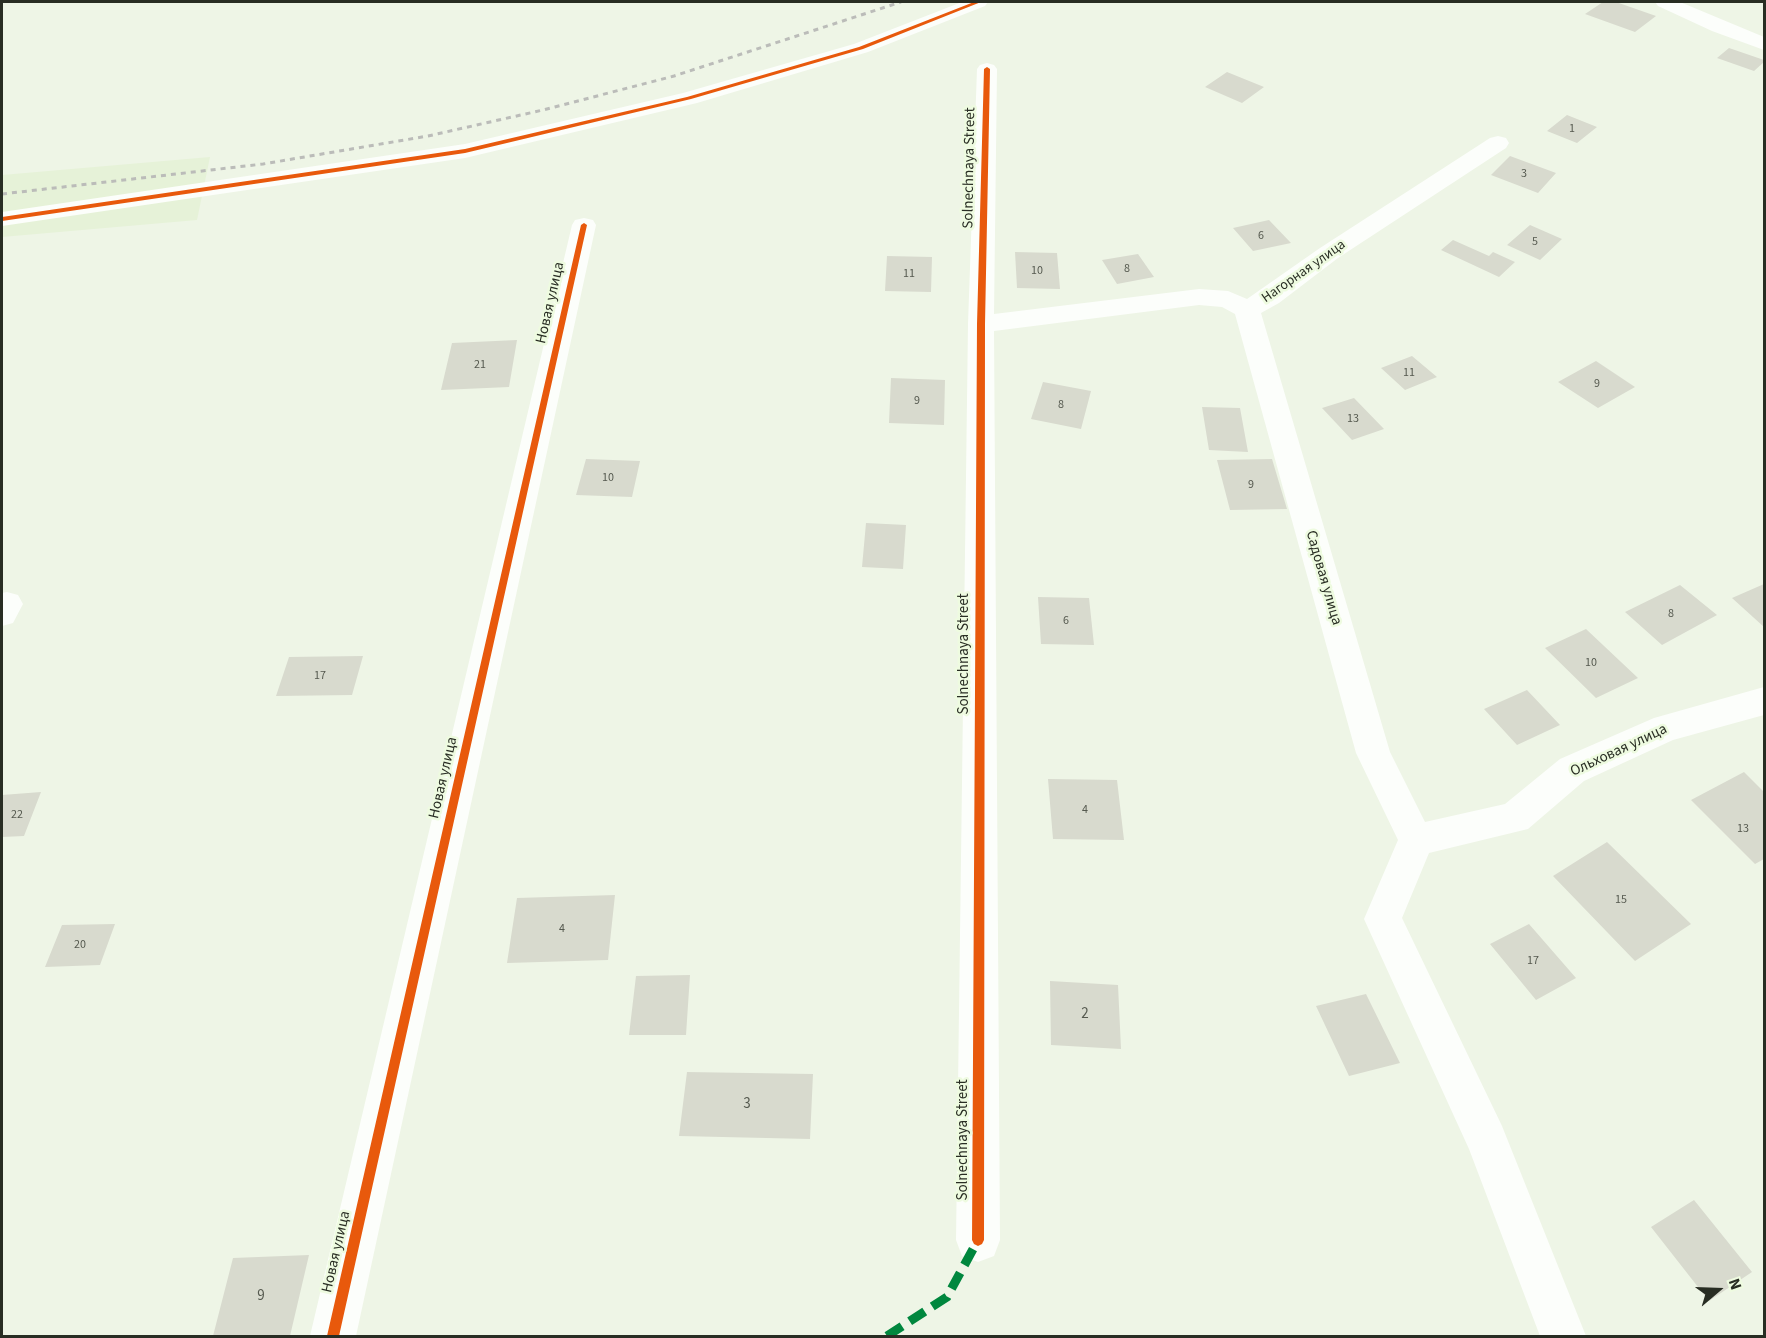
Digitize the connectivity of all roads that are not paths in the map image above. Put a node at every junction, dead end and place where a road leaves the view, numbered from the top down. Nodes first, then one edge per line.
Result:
1 (978, 2) edge
2 (1665, 2) edge
3 (1764, 44) edge
4 (987, 69) dead end
5 (1498, 143) dead end
6 (2, 219) edge
7 (584, 225) dead end
8 (1247, 310) junction
9 (981, 324) junction
10 (1764, 701) edge
11 (1416, 840) junction
12 (978, 1240) dead end
13 (333, 1336) edge
14 (1563, 1336) edge

1 - 6 street
2 - 3 street
4 - 9 street, Solnechnaya Street
5 - 8 street, Нагорная улица
7 - 13 street, Новая улица
8 - 9 street, Нагорная улица
8 - 11 street, Садовая улица
9 - 12 street, Solnechnaya Street
10 - 11 street, Ольховая улица
11 - 14 street

